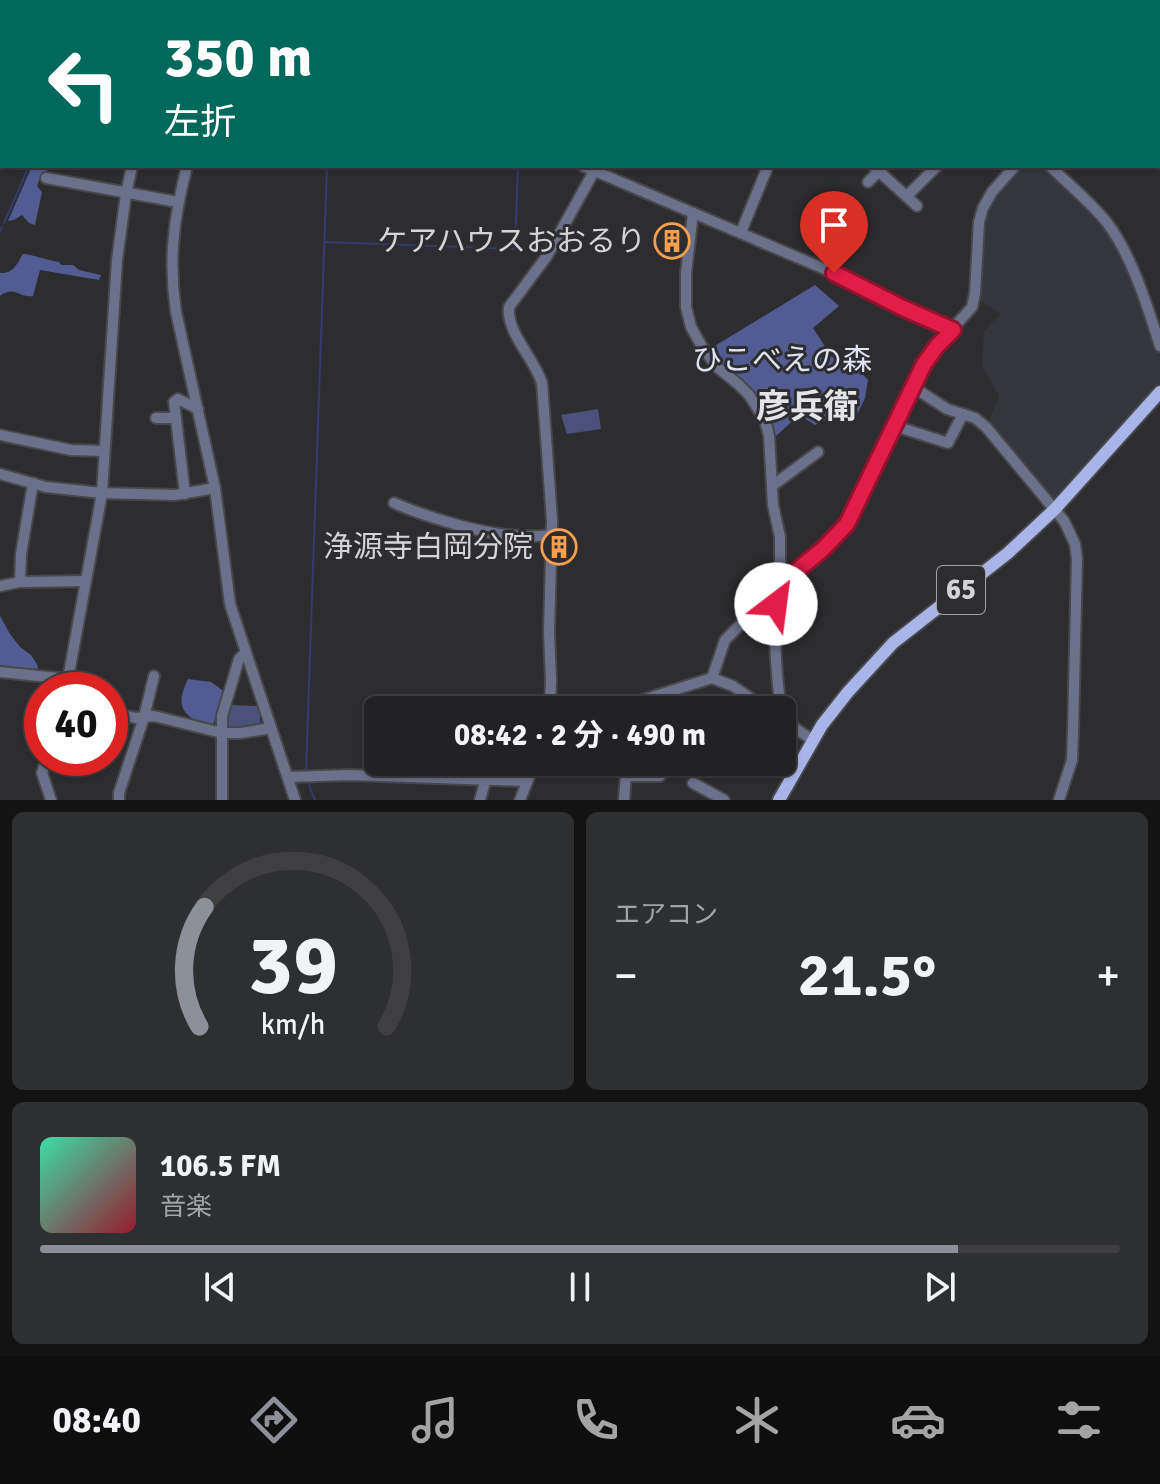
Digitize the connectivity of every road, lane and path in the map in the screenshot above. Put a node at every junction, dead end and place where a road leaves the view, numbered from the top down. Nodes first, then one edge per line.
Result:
1 (132, 168) edge
2 (186, 168) edge
3 (767, 168) edge
4 (879, 168) edge
5 (935, 168) edge
6 (1013, 168) edge
7 (1052, 168) edge
8 (596, 169) edge
9 (46, 178) dead end
10 (868, 182) dead end
11 (126, 194) junction
12 (907, 196) junction
13 (178, 202) junction
14 (917, 206) dead end
15 (693, 213) junction
16 (741, 232) junction
17 (953, 330) junction
18 (1160, 346) edge
19 (913, 387) junction
20 (1160, 392) edge
21 (198, 409) junction
22 (963, 414) junction
23 (156, 418) dead end
24 (176, 418) junction
25 (895, 426) junction
26 (0, 435) edge
27 (103, 451) junction
28 (818, 452) dead end
29 (0, 474) edge
30 (33, 483) junction
31 (772, 486) junction
32 (215, 488) junction
33 (102, 493) junction
34 (185, 494) junction
35 (394, 503) dead end
36 (1055, 509) junction
37 (552, 535) junction
38 (86, 581) junction
39 (20, 582) junction
40 (0, 586) edge
41 (781, 586) junction
42 (245, 653) junction
43 (0, 672) edge
44 (68, 672) edge
45 (24, 676) edge
46 (154, 676) dead end
47 (712, 678) junction
48 (550, 696) edge
49 (662, 696) edge
50 (747, 696) edge
51 (779, 696) edge
52 (128, 716) edge
53 (144, 717) junction
54 (271, 728) junction
55 (796, 729) edge
56 (222, 733) junction
57 (813, 740) junction
58 (43, 776) edge
59 (529, 776) edge
60 (626, 776) edge
61 (288, 777) junction
62 (486, 778) junction
63 (527, 781) junction
64 (693, 783) dead end
65 (51, 800) edge
66 (119, 800) edge
67 (222, 800) edge
68 (295, 800) edge
69 (480, 800) edge
70 (520, 800) edge
71 (624, 800) edge
72 (724, 800) edge
73 (779, 800) edge
74 (1059, 800) edge

1 - 11 street
2 - 13 street
3 - 16 street
4 - 10 street
4 - 12 street
5 - 12 street
6 - 17 street
7 - 18 street
8 - 15 street
8 - 37 street
9 - 11 street
11 - 13 street
11 - 27 street
12 - 14 street
13 - 21 street
15 - 16 street
15 - 31 street
16 - 17 street
17 - 19 street
19 - 22 street
19 - 25 street
20 - 36 main road, 65
21 - 24 street
21 - 32 street
22 - 25 street
22 - 36 street
23 - 24 street
24 - 34 street
25 - 41 street
26 - 27 street
27 - 33 street
28 - 31 street
29 - 30 street
30 - 33 street
30 - 39 street
31 - 41 street
32 - 34 street
32 - 42 street
33 - 34 street
33 - 38 street
35 - 37 street
36 - 57 main road, 65
36 - 74 street
37 - 48 street
38 - 39 street
38 - 44 street
39 - 40 street
41 - 47 street
41 - 51 street
42 - 54 street
42 - 56 street
43 - 45 street
46 - 53 street
47 - 49 street
47 - 50 street
52 - 53 street
53 - 56 street
53 - 66 street
54 - 56 street
54 - 61 street
55 - 57 street
56 - 67 street
57 - 73 main road, 65
58 - 65 street
59 - 63 street
60 - 71 street
61 - 62 street
61 - 68 street
62 - 63 street
62 - 69 street
63 - 70 street
64 - 72 street

